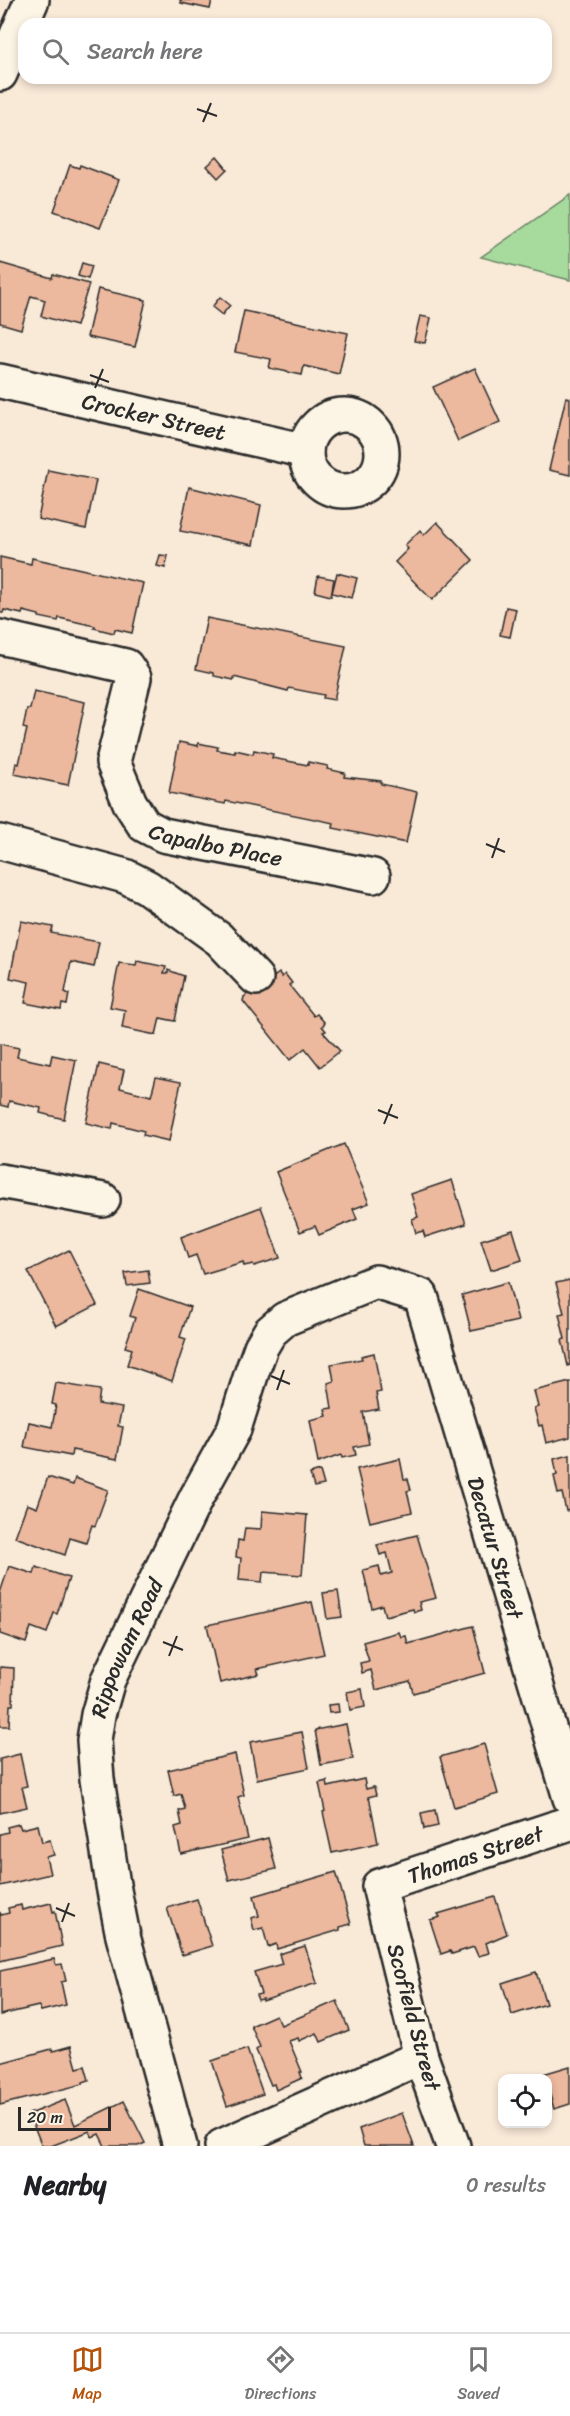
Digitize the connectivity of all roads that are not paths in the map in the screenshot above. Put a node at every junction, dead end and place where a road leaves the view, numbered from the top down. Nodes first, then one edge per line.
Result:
1 (32, 0) edge
2 (24, 18) edge
3 (18, 32) edge
4 (0, 74) edge
5 (0, 381) edge
6 (306, 451) dead end
7 (0, 637) edge
8 (0, 842) edge
9 (373, 876) dead end
10 (256, 978) dead end
11 (0, 1181) edge
12 (103, 1200) dead end
13 (422, 1296) joint
14 (570, 1798) edge
15 (570, 1823) edge
16 (379, 1886) joint
17 (421, 2057) junction
18 (180, 2146) edge
19 (222, 2146) edge
20 (453, 2146) edge

1 - 2 street
3 - 4 street
5 - 6 street, Crocker Street
7 - 9 street, Capalbo Place
8 - 10 street
11 - 12 street
13 - 14 street, Decatur Street
13 - 18 street, Rippowam Road
15 - 16 street, Thomas Street
16 - 17 street, Scofield Street
17 - 19 street
17 - 20 street, Scofield Street

